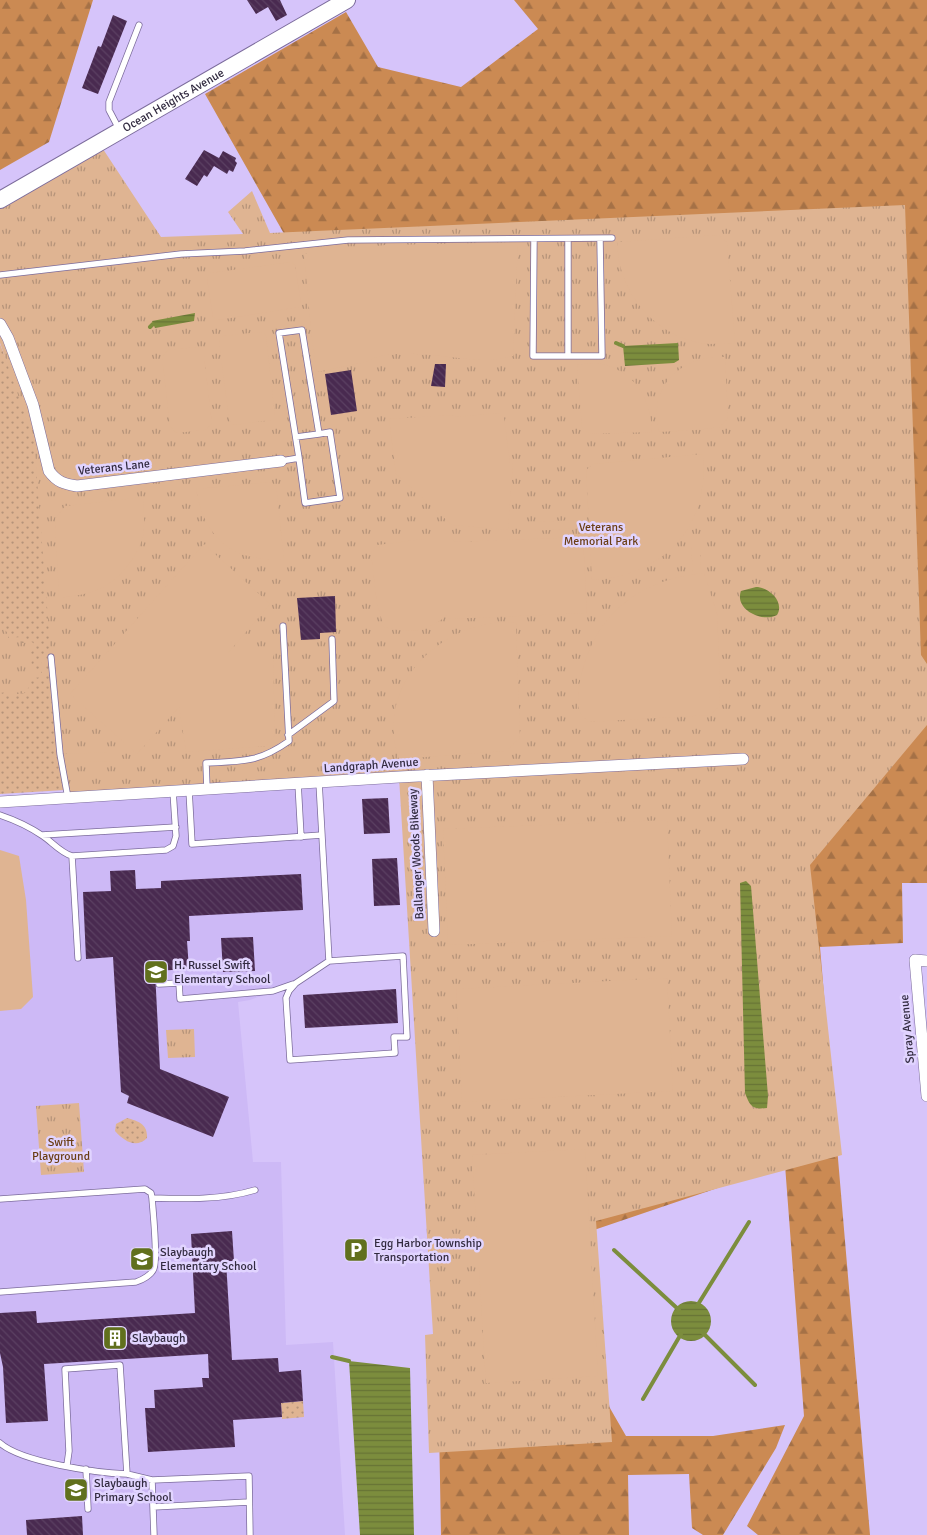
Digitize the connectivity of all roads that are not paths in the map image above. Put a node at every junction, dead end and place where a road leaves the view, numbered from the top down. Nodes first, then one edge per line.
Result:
1 (340, 2) edge
2 (139, 24) dead end
3 (119, 130) junction
4 (0, 200) edge
5 (612, 238) dead end
6 (534, 239) junction
7 (568, 239) junction
8 (600, 239) junction
9 (0, 275) edge
10 (0, 324) edge
11 (568, 356) junction
12 (318, 434) junction
13 (296, 438) junction
14 (299, 458) junction
15 (282, 460) joint
16 (283, 626) dead end
17 (332, 639) dead end
18 (51, 657) dead end
19 (288, 736) junction
20 (743, 759) dead end
21 (427, 775) junction
22 (318, 782) junction
23 (298, 783) junction
24 (208, 789) junction
25 (189, 790) junction
26 (173, 791) junction
27 (68, 798) junction
28 (0, 802) edge
29 (0, 815) edge
30 (176, 827) junction
31 (42, 835) junction
32 (322, 835) junction
33 (301, 837) junction
34 (72, 856) junction
35 (434, 931) dead end
36 (78, 958) dead end
37 (328, 961) junction
38 (921, 961) edge
39 (296, 983) junction
40 (158, 984) dead end
41 (927, 1096) edge
42 (255, 1190) dead end
43 (152, 1198) junction
44 (0, 1199) edge
45 (0, 1292) edge
46 (0, 1443) edge
47 (67, 1465) junction
48 (86, 1469) junction
49 (127, 1474) junction
50 (152, 1480) junction
51 (249, 1502) junction
52 (153, 1507) junction
53 (88, 1509) dead end
54 (154, 1535) edge
55 (250, 1535) edge

1 - 3 main road, Ocean Heights Avenue
2 - 3 lane
3 - 4 main road, Ocean Heights Avenue
5 - 8 lane
6 - 7 lane
6 - 9 lane
6 - 11 lane
7 - 8 lane
7 - 11 lane
8 - 11 lane
10 - 15 street, Veterans Lane
12 - 13 lane
12 - 13 lane
12 - 14 lane
13 - 14 lane
14 - 15 lane
16 - 19 lane
17 - 19 lane
18 - 27 lane
19 - 24 lane
20 - 21 street, Landgraph Avenue
21 - 22 street, Landgraph Avenue
21 - 35 street, Ballanger Woods Bikeway
22 - 23 street, Landgraph Avenue
22 - 32 lane
23 - 24 street, Landgraph Avenue
23 - 33 lane
24 - 25 street, Landgraph Avenue
25 - 26 street, Landgraph Avenue
25 - 33 lane
26 - 27 street, Landgraph Avenue
26 - 30 lane
27 - 28 street, Landgraph Avenue
29 - 31 lane
30 - 31 lane
30 - 34 lane
31 - 34 lane
32 - 33 lane
32 - 37 lane
34 - 36 lane
37 - 39 lane
37 - 39 lane
38 - 41 street, Spray Avenue
39 - 40 lane
42 - 43 lane
43 - 44 lane
43 - 45 lane
46 - 47 lane
47 - 48 lane
47 - 49 lane
48 - 49 lane
48 - 53 lane
49 - 50 lane
50 - 51 lane
50 - 52 lane
51 - 52 lane
51 - 55 lane
52 - 54 lane

